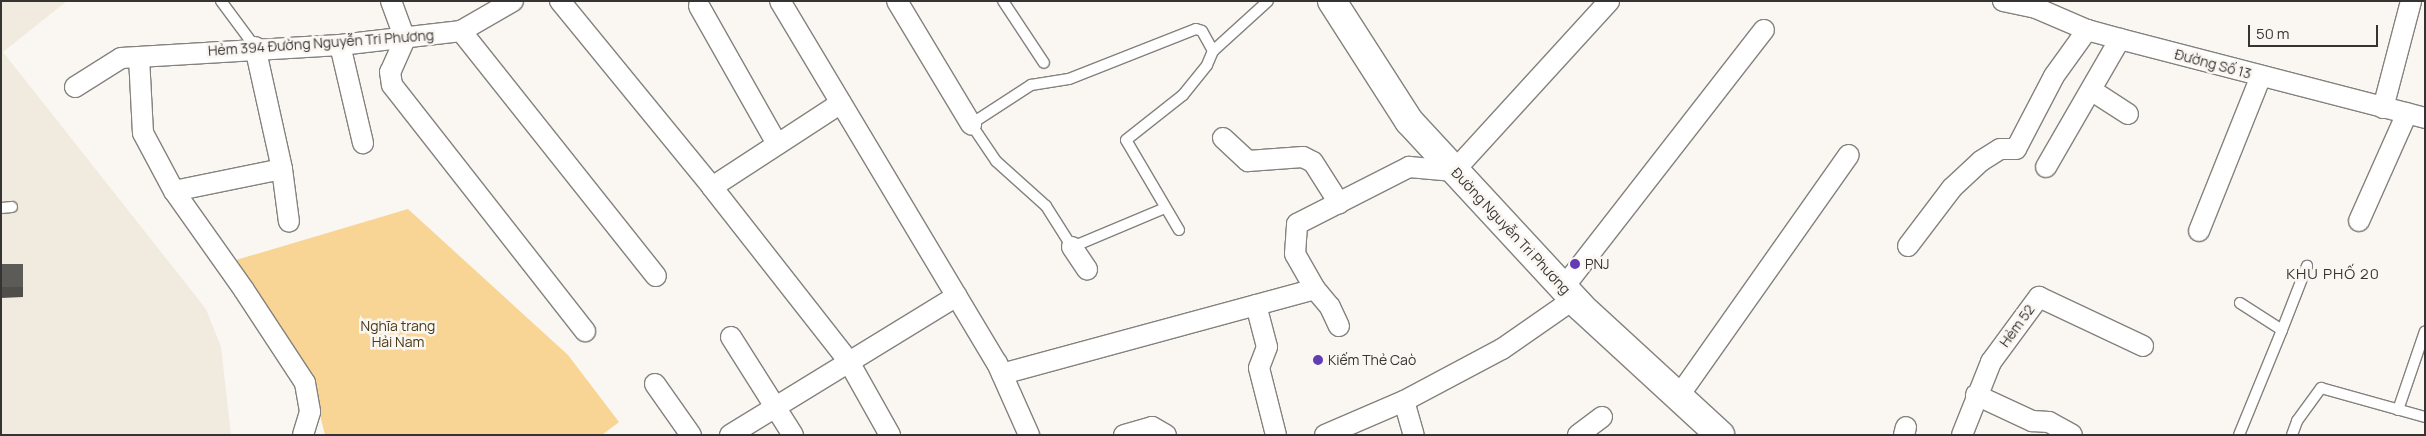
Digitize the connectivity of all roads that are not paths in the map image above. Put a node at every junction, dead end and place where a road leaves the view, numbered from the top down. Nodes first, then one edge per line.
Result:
1 (221, 1) edge
2 (391, 1) edge
3 (513, 1) edge
4 (560, 1) edge
5 (780, 1) edge
6 (897, 1) edge
7 (1003, 1) edge
8 (1268, 1) edge
9 (1332, 1) edge
10 (1609, 1) edge
11 (2003, 1) edge
12 (2405, 3) edge
13 (2037, 5) edge
14 (699, 6) dead end
15 (1764, 30) dead end
16 (2087, 30) junction
17 (461, 32) junction
18 (405, 39) junction
19 (2120, 40) junction
20 (340, 44) junction
21 (256, 47) junction
22 (1213, 51) junction
23 (130, 57) junction
24 (1044, 63) dead end
25 (2261, 76) junction
26 (76, 88) dead end
27 (2091, 90) junction
28 (841, 103) junction
29 (2383, 108) junction
30 (2128, 114) dead end
31 (2416, 116) edge
32 (970, 124) junction
33 (1223, 138) dead end
34 (363, 144) dead end
35 (777, 144) junction
36 (1848, 155) dead end
37 (2046, 167) dead end
38 (282, 169) junction
39 (1454, 171) junction
40 (712, 187) junction
41 (174, 191) junction
42 (1339, 203) junction
43 (1165, 208) junction
44 (2359, 221) dead end
45 (289, 222) dead end
46 (1179, 230) dead end
47 (2199, 231) dead end
48 (1908, 246) dead end
49 (1072, 247) junction
50 (2307, 266) dead end
51 (1087, 269) dead end
52 (656, 276) dead end
53 (1315, 290) junction
54 (1568, 293) junction
55 (957, 296) junction
56 (2240, 303) dead end
57 (1256, 305) junction
58 (1339, 326) dead end
59 (2282, 330) junction
60 (2425, 331) edge
61 (585, 332) dead end
62 (732, 337) dead end
63 (2144, 346) dead end
64 (2421, 351) edge
65 (849, 362) junction
66 (1002, 374) junction
67 (655, 384) dead end
68 (1976, 395) junction
69 (1678, 397) junction
70 (1404, 401) junction
71 (776, 407) junction
72 (2398, 410) junction
73 (1602, 417) dead end
74 (2425, 417) edge
75 (303, 435) edge
76 (691, 435) edge
77 (730, 435) edge
78 (793, 435) edge
79 (890, 435) edge
80 (1029, 435) edge
81 (1124, 435) edge
82 (1166, 435) edge
83 (1276, 435) edge
84 (1326, 435) edge
85 (1414, 435) edge
86 (1578, 435) edge
87 (1720, 435) edge
88 (1962, 435) edge
89 (2072, 435) edge
90 (2239, 435) edge
91 (2292, 435) edge

1 - 21 lane
2 - 18 street
3 - 17 street, Hẻm 394 Đường Nguyễn Tri Phương
4 - 40 street
5 - 28 street
6 - 32 street
7 - 24 lane
8 - 22 lane
9 - 39 main road, Đường Nguyễn Tri Phương
10 - 39 street
11 - 13 street, Đường Số 13
12 - 29 street
13 - 16 street, Đường Số 13
14 - 35 street
15 - 54 street
16 - 19 street, Đường Số 13
16 - 48 street
17 - 18 street, Hẻm 394 Đường Nguyễn Tri Phương
17 - 52 street
18 - 20 street, Hẻm 394 Đường Nguyễn Tri Phương
18 - 61 street
19 - 25 street, Đường Số 13
19 - 27 street
20 - 21 street, Hẻm 394 Đường Nguyễn Tri Phương
20 - 34 street
21 - 23 street, Hẻm 394 Đường Nguyễn Tri Phương
21 - 38 street
22 - 32 lane
22 - 43 lane
23 - 26 street
23 - 41 street
25 - 29 street, Đường Số 13
25 - 47 street
27 - 30 street
27 - 37 street
28 - 35 street
28 - 55 street
29 - 31 street, Đường Số 13
31 - 44 street
32 - 49 lane
33 - 42 street
35 - 40 street
36 - 69 street
38 - 41 street
38 - 45 street
39 - 42 street
39 - 54 main road, Đường Nguyễn Tri Phương
40 - 65 street
41 - 75 street
42 - 53 street
43 - 46 lane
43 - 49 lane
49 - 51 street
50 - 59 lane
53 - 57 street
53 - 58 street
54 - 69 main road, Đường Nguyễn Tri Phương
54 - 70 street
55 - 65 street
55 - 66 street
56 - 59 lane
57 - 66 street
57 - 83 street
59 - 90 lane
60 - 64 lane
62 - 71 street
63 - 68 street, Hẻm 52
64 - 72 lane
65 - 71 street
65 - 79 street
66 - 80 street
67 - 76 street
68 - 88 street, Hẻm 52
68 - 89 street
69 - 87 main road, Đường Nguyễn Tri Phương
70 - 84 street
70 - 85 street
71 - 77 street
71 - 78 street
72 - 74 lane
72 - 91 lane
73 - 86 street
81 - 82 street

